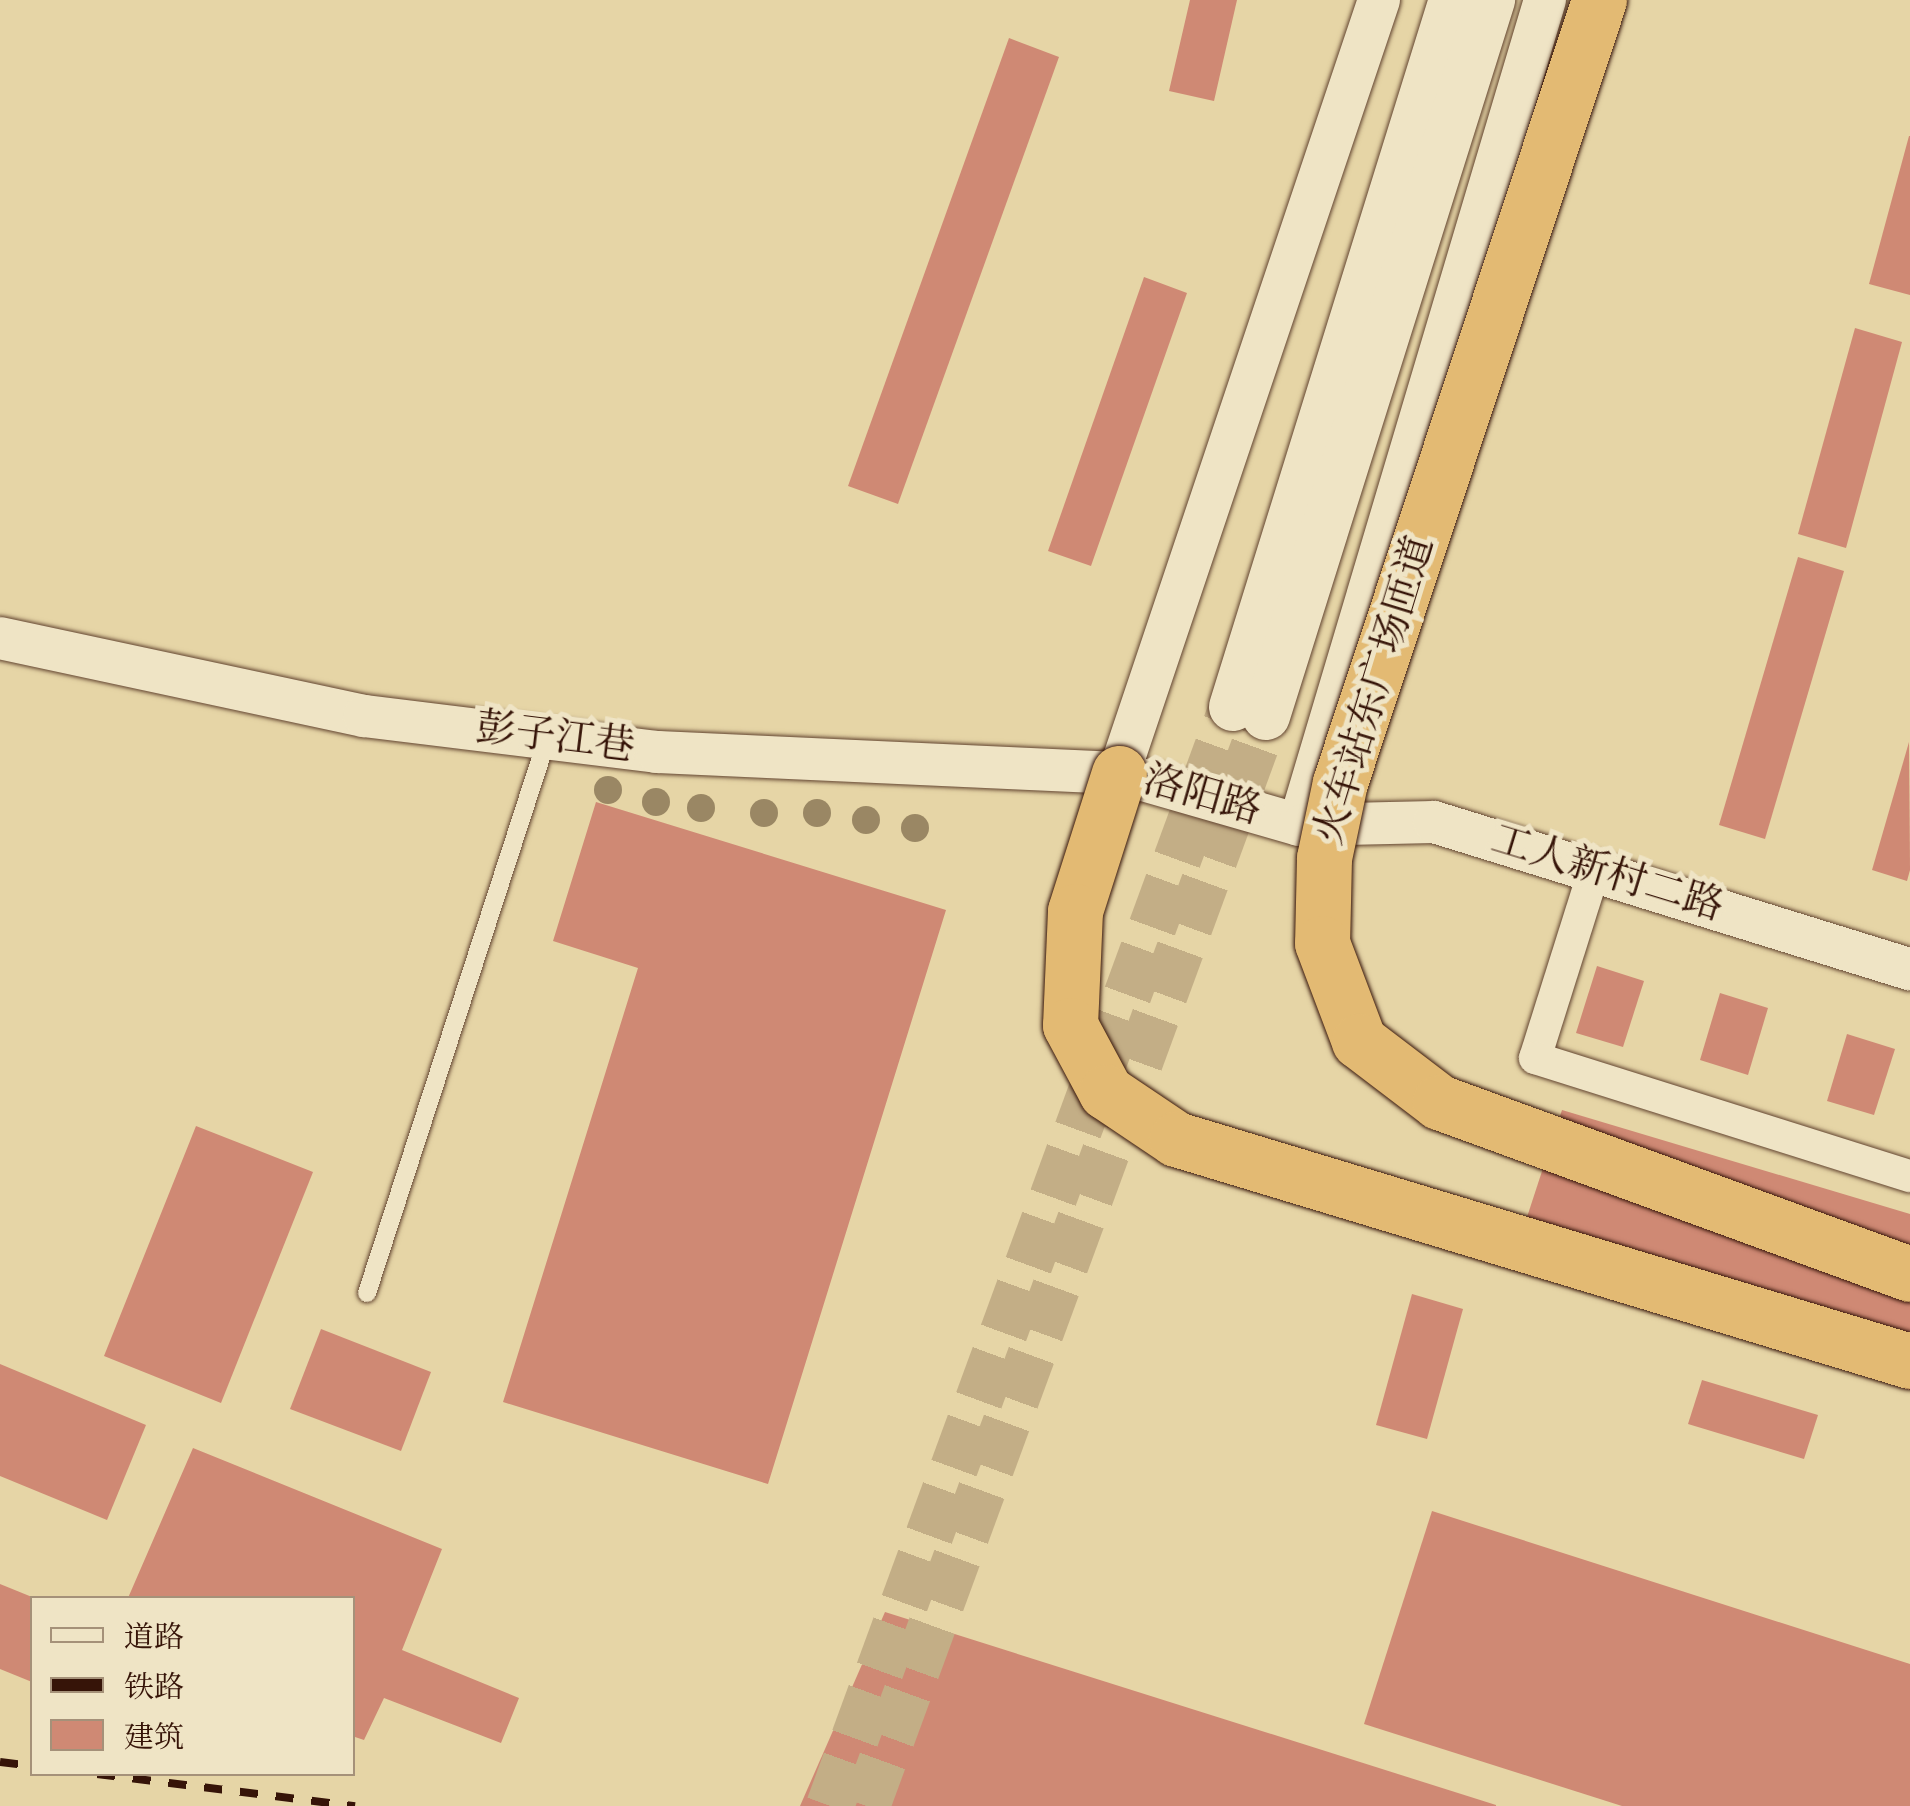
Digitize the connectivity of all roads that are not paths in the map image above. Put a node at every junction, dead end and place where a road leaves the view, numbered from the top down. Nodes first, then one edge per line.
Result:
1 (1379, 0) edge
2 (1453, 0) edge
3 (1491, 0) edge
4 (1546, 0) edge
5 (1599, 0) edge
6 (0, 638) edge
7 (548, 738) junction
8 (1119, 773) junction
9 (1298, 825) junction
10 (1594, 871) junction
11 (1910, 969) edge
12 (1910, 1176) edge
13 (1910, 1274) edge
14 (368, 1292) dead end
15 (1910, 1361) edge

1 - 8 street, 洛阳路
2 - 3 main road
4 - 9 street, 洛阳路
5 - 13 highway, 火车站东广场匝道, bridge
6 - 7 street, 彭子江巷
7 - 8 street, 彭子江巷
7 - 14 lane
8 - 9 street, 洛阳路
8 - 15 highway, bridge
9 - 10 street, 工人新村二路
10 - 11 street, 工人新村二路
10 - 12 street

